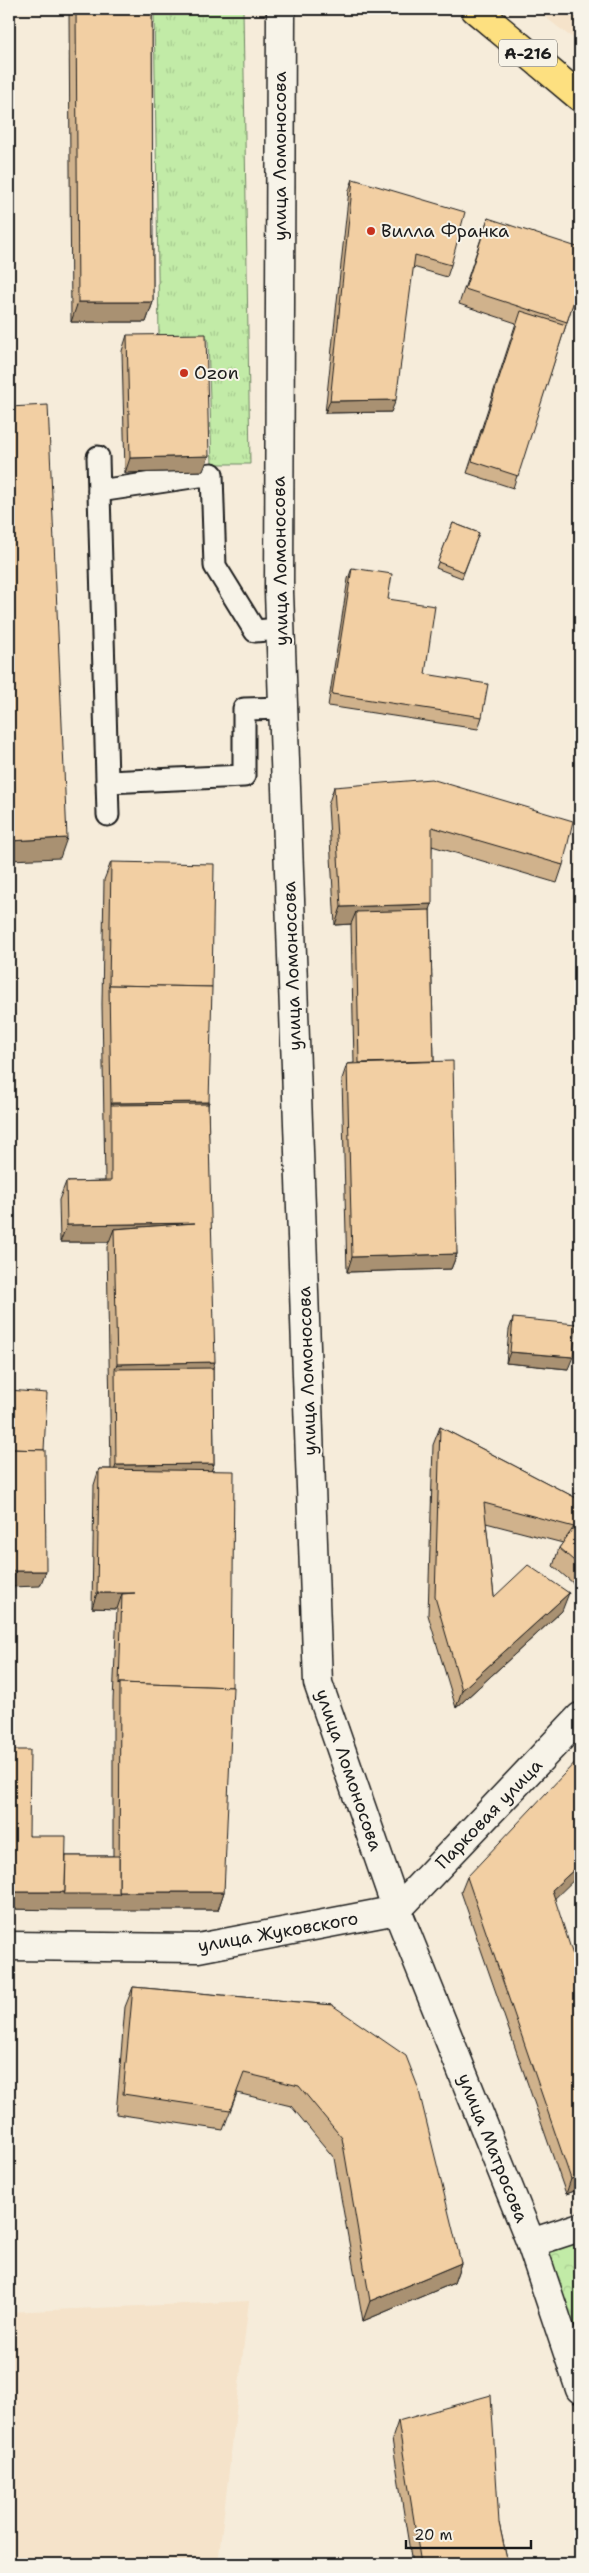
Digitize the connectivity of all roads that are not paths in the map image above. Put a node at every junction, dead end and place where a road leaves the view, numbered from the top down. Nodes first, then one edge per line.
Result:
1 (281, 9) edge
2 (476, 9) edge
3 (580, 97) edge
4 (98, 457) dead end
5 (99, 491) junction
6 (280, 629) junction
7 (283, 708) junction
8 (107, 782) junction
9 (108, 815) dead end
10 (580, 1717) edge
11 (397, 1910) junction
12 (9, 1946) edge
13 (580, 2227) edge
14 (531, 2243) junction
15 (580, 2389) edge

1 - 6 street, улица Ломоносова
2 - 3 main road, А-216
4 - 5 lane
5 - 6 lane
5 - 8 lane
6 - 7 street, улица Ломоносова
7 - 8 lane
7 - 11 street, улица Ломоносова
8 - 9 lane
10 - 11 street, Парковая улица
11 - 12 street, улица Жуковского
11 - 14 street, улица Матросова
13 - 14 street
14 - 15 street, улица Матросова

